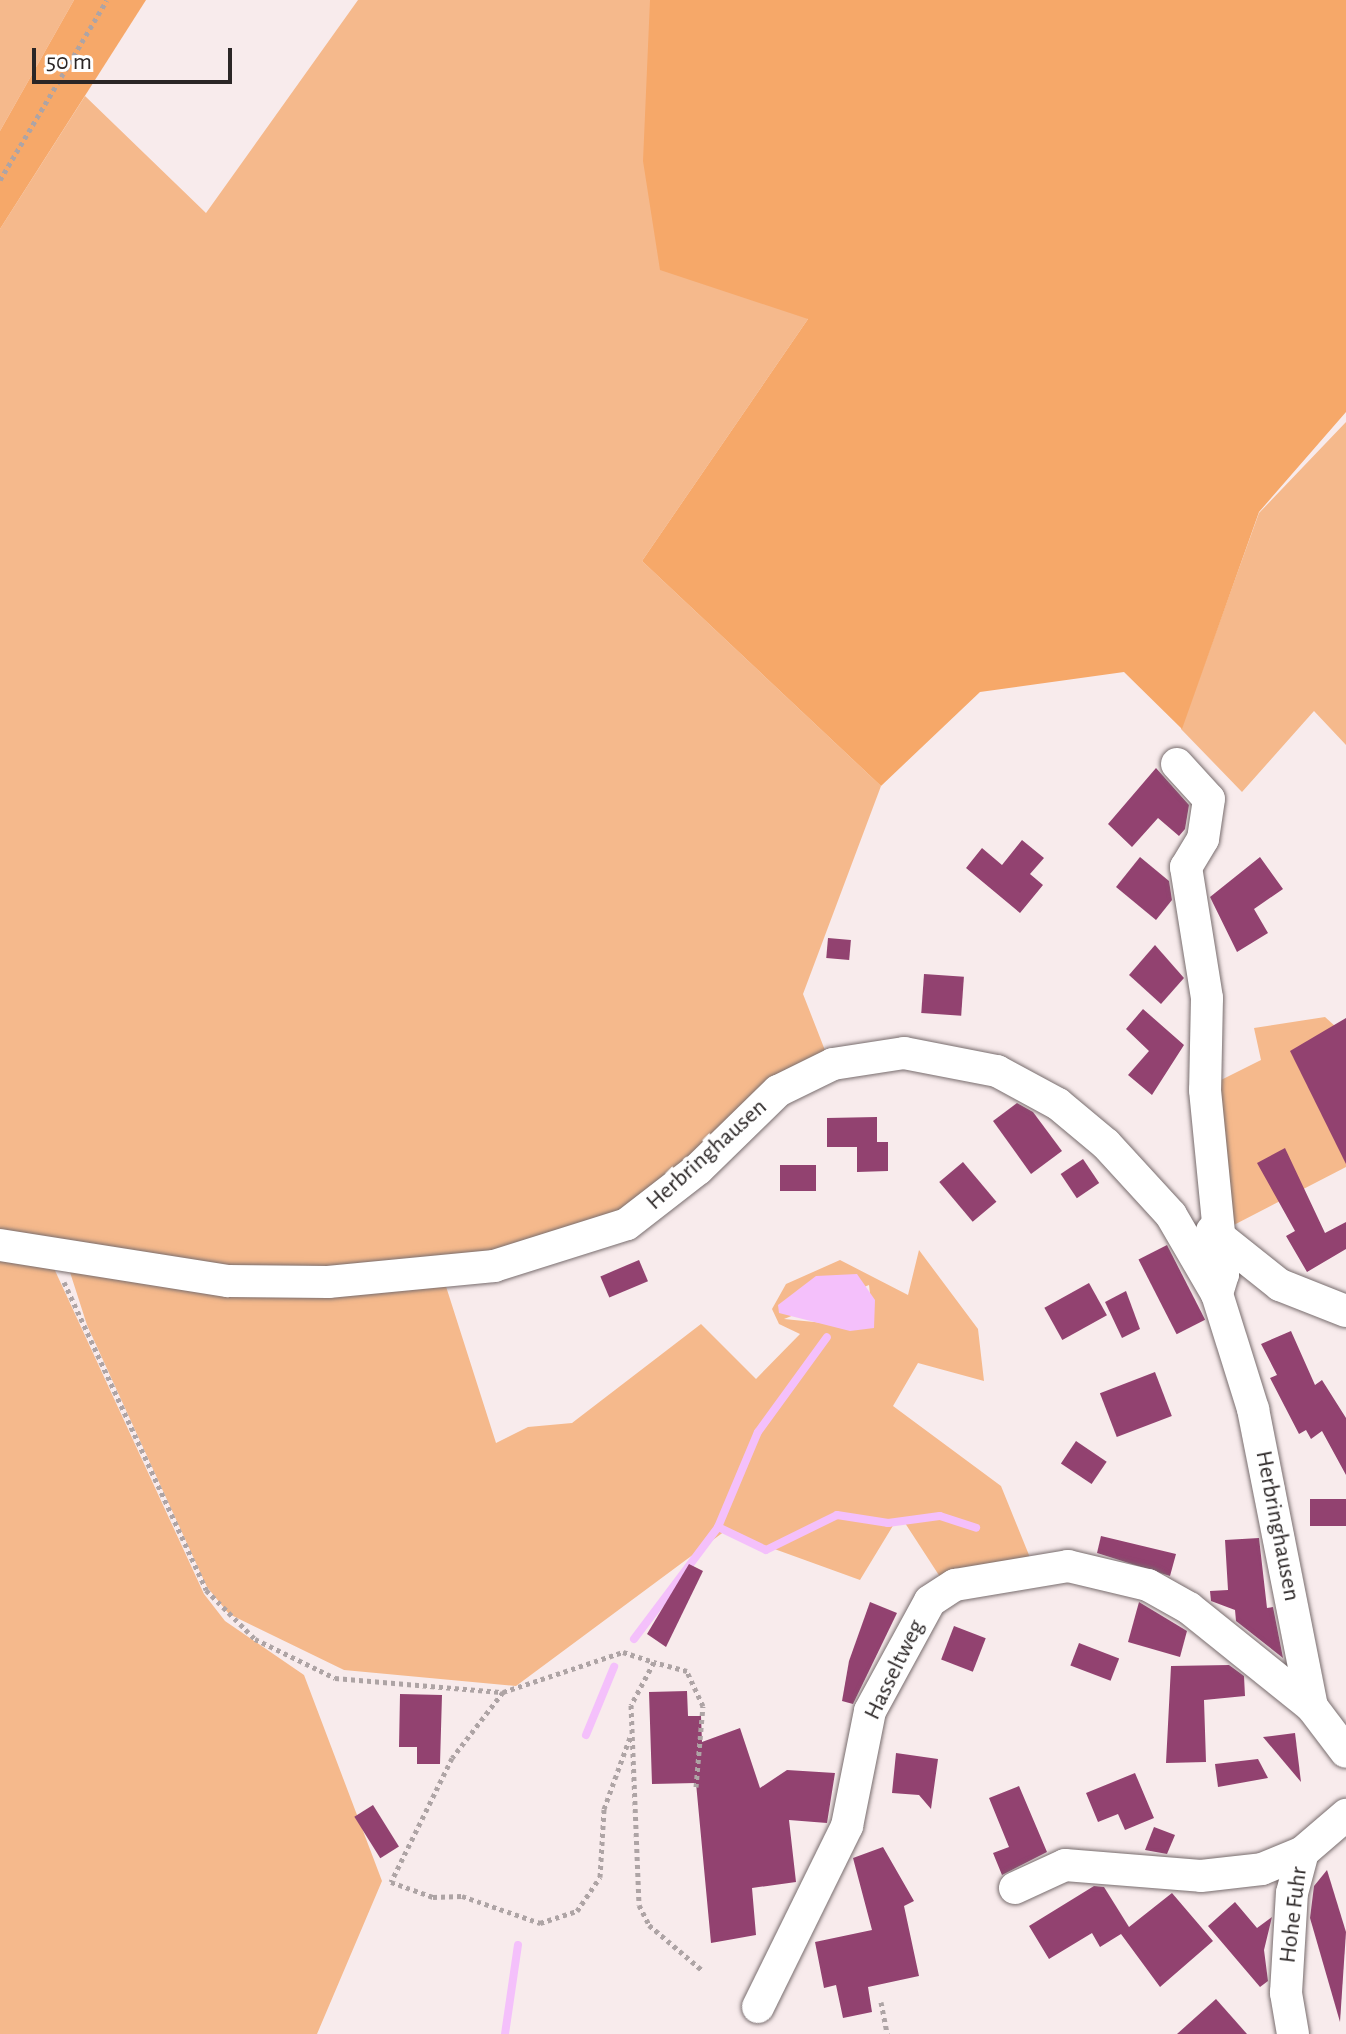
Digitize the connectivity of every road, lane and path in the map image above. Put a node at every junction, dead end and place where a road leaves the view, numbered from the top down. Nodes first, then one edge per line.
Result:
1 (107, 0) edge
2 (0, 180) edge
3 (1177, 764) dead end
4 (1171, 1215) junction
5 (1221, 1236) junction
6 (0, 1245) edge
7 (61, 1257) junction
8 (1217, 1294) junction
9 (1346, 1311) edge
10 (654, 1662) junction
11 (503, 1692) junction
12 (1312, 1707) junction
13 (630, 1737) junction
14 (1346, 1752) edge
15 (696, 1787) dead end
16 (1346, 1815) edge
17 (1303, 1852) junction
18 (1015, 1888) dead end
19 (703, 1971) dead end
20 (881, 2002) dead end
21 (758, 2007) dead end
22 (887, 2034) edge
23 (1293, 2034) edge

1 - 2 path
3 - 5 street, Herbringhausen
4 - 5 street, Herbringhausen
4 - 7 street, Herbringhausen
4 - 8 street, Herbringhausen
5 - 8 street, Herbringhausen
5 - 9 street, Herbringhausen
6 - 7 street, Herbringhausen
7 - 11 path
8 - 12 street, Herbringhausen
10 - 11 path
10 - 13 path
10 - 15 path
11 - 13 path
12 - 14 street, Herbringhausen
12 - 21 street, Hasseltweg
13 - 19 path
16 - 17 street, Hohe Fuhr
17 - 18 street
17 - 23 street, Hohe Fuhr
20 - 22 path

